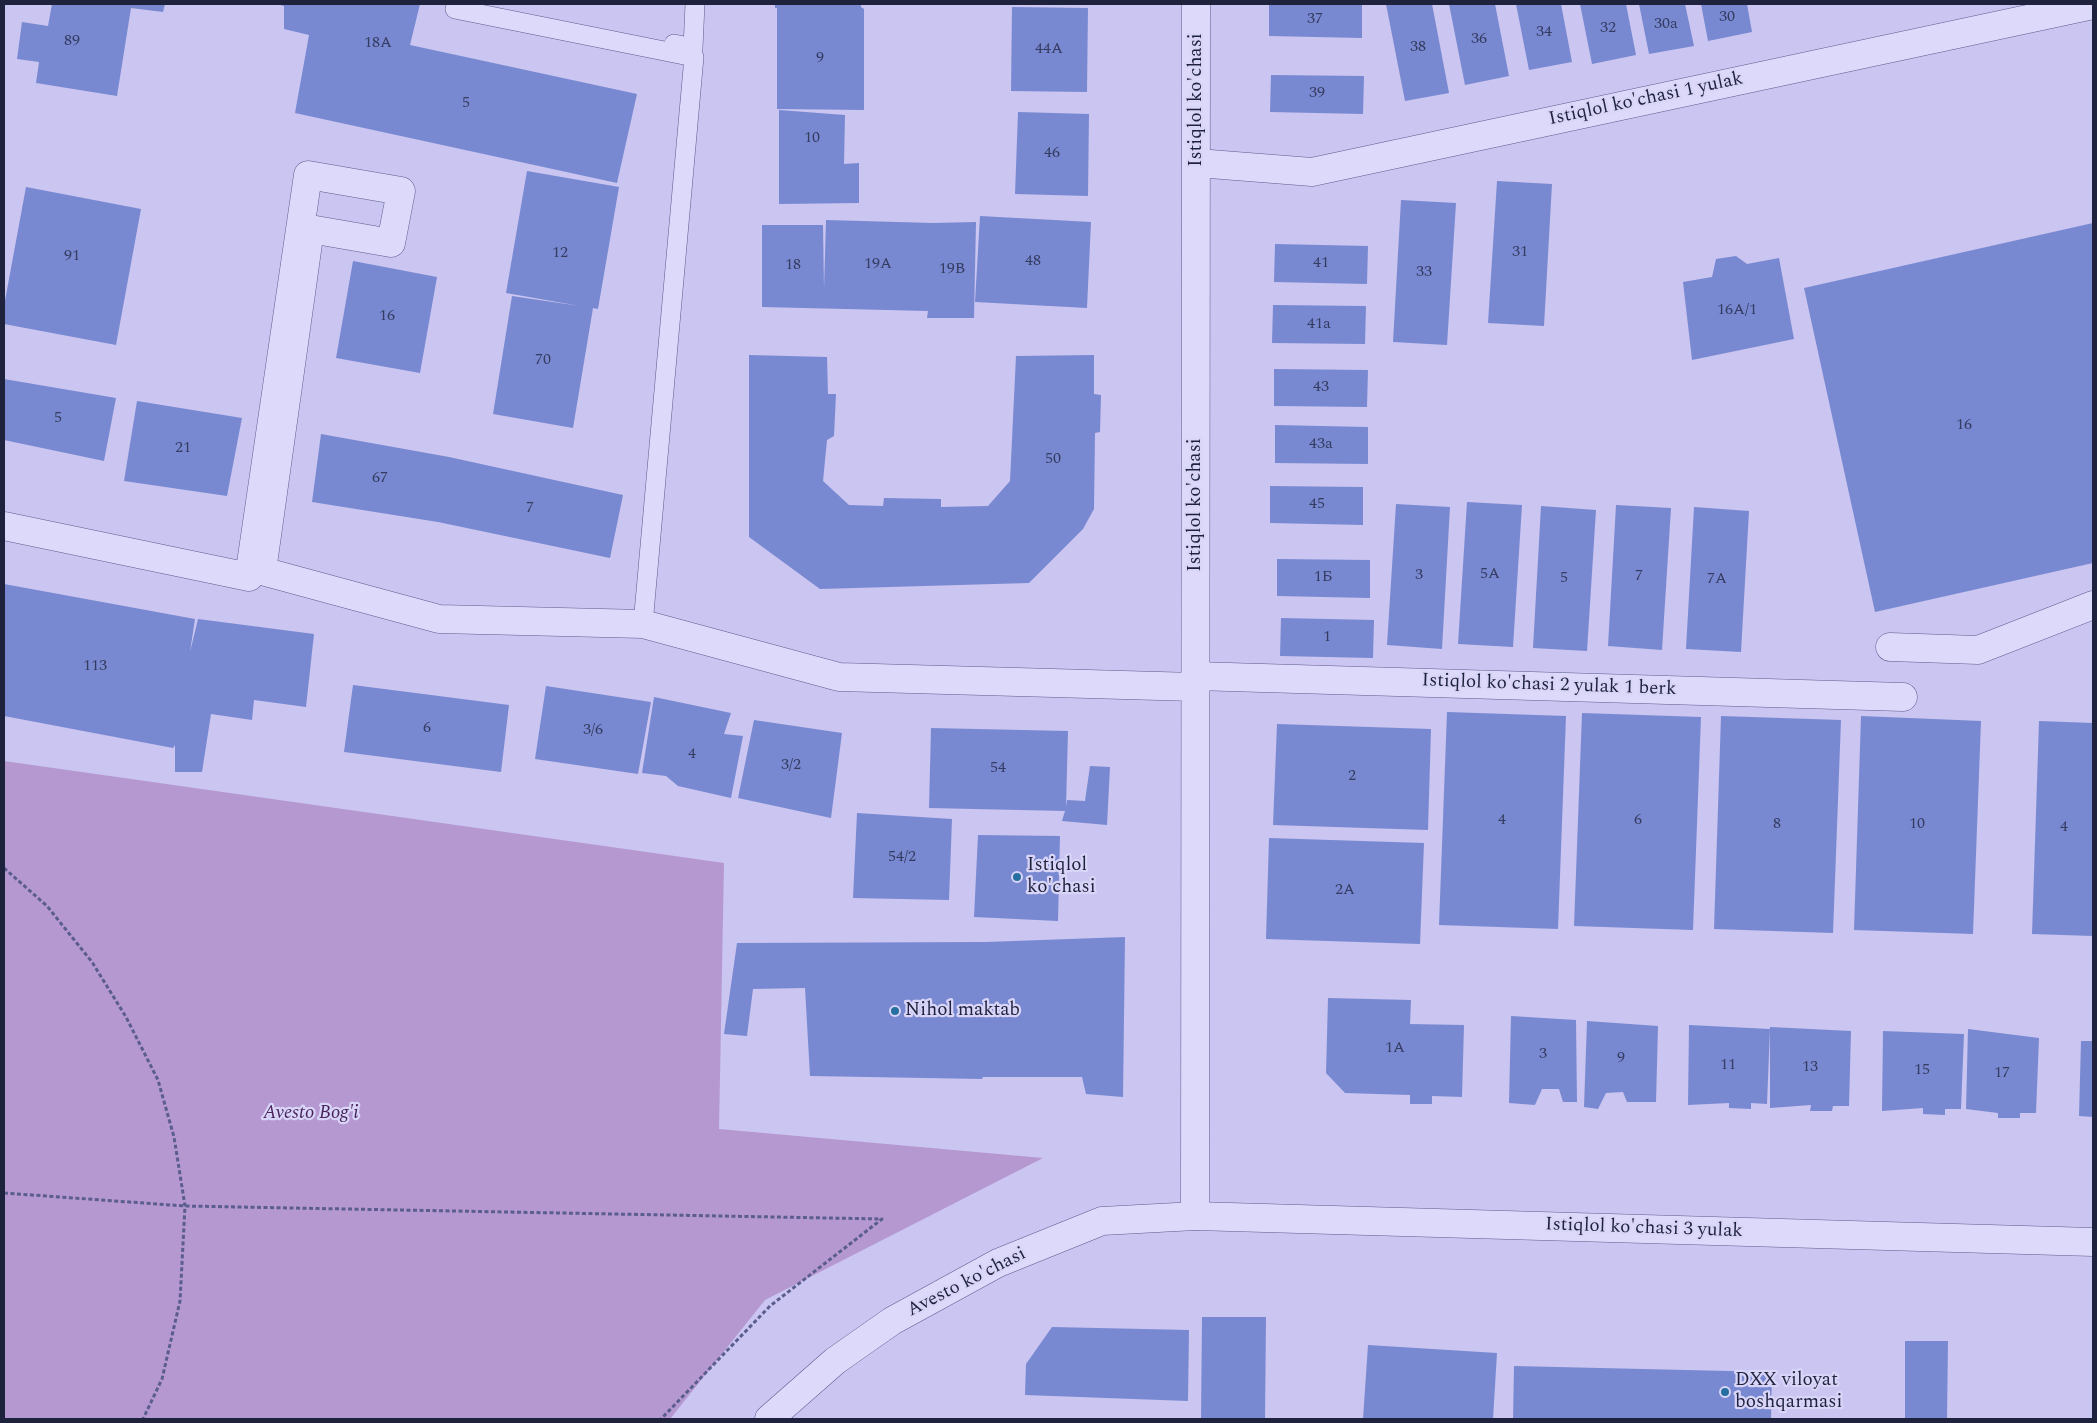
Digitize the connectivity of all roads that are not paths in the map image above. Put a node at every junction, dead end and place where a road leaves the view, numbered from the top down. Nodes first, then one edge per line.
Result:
1 (458, 4) edge
2 (489, 4) edge
3 (695, 4) edge
4 (1196, 4) edge
5 (2093, 4) edge
6 (1197, 163) junction
7 (4, 526) edge
8 (2093, 605) edge
9 (643, 624) junction
10 (1890, 647) dead end
11 (1195, 681) junction
12 (1902, 697) dead end
13 (1195, 1216) junction
14 (2093, 1242) edge
15 (769, 1419) edge

1 - 9 lane
2 - 3 lane
4 - 6 street, Istiqlol ko'chasi
5 - 6 street, Istiqlol ko'chasi 1 yulak
6 - 11 street, Istiqlol ko'chasi
7 - 9 street, Istiqlol ko'chasi 2 yulak 1 berk
8 - 10 street
9 - 11 street, Istiqlol ko'chasi 2 yulak 1 berk
11 - 12 street, Istiqlol ko'chasi 2 yulak 1 berk
11 - 13 street, Istiqlol ko'chasi
13 - 14 street, Istiqlol ko'chasi 3 yulak
13 - 15 street, Avesto ko'chasi

